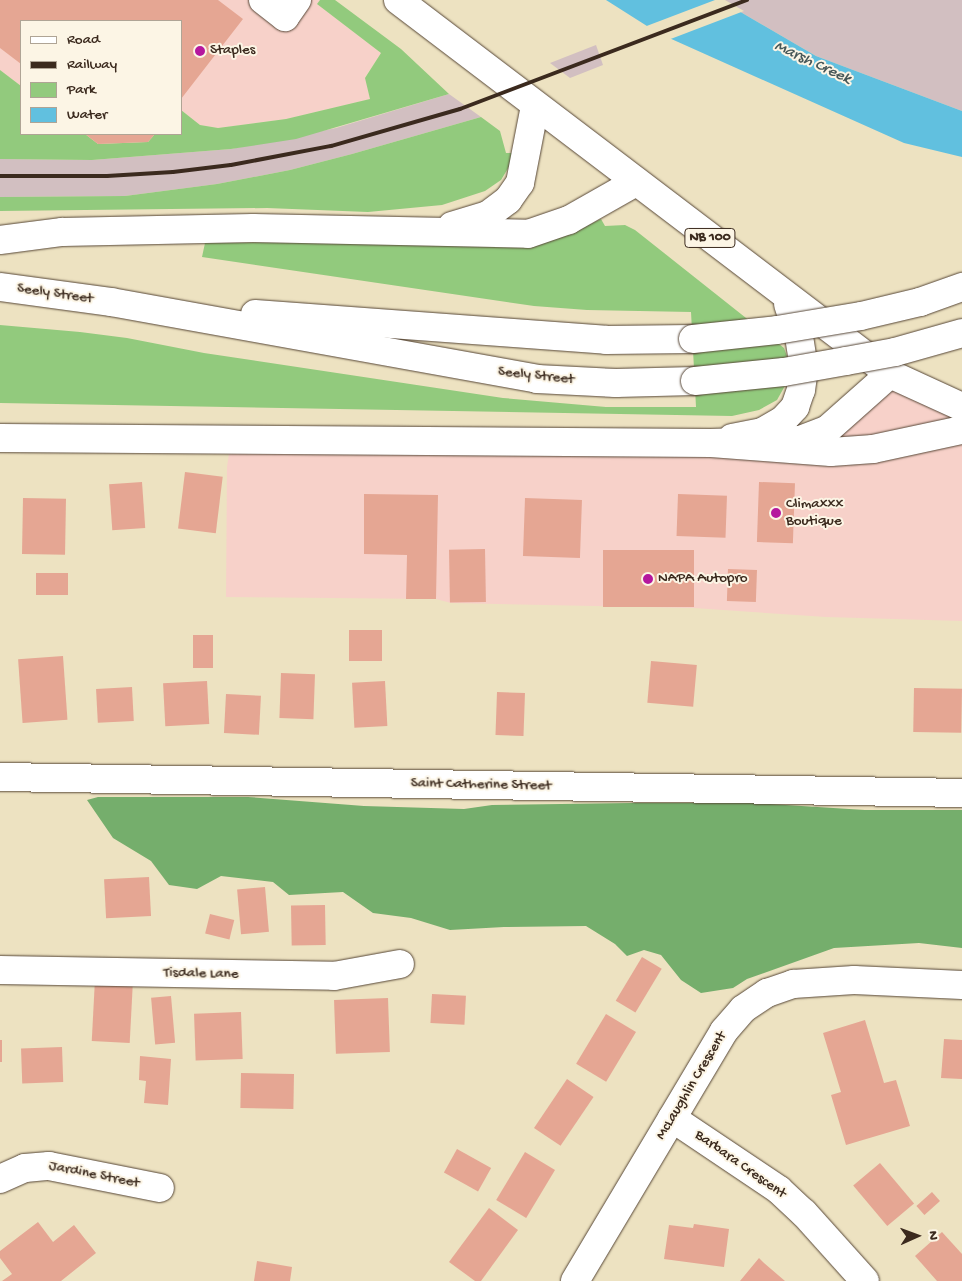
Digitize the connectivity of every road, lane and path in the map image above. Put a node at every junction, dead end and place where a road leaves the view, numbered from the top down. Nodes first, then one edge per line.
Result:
1 (263, 0) edge
2 (296, 0) edge
3 (398, 0) edge
4 (536, 106) junction
5 (636, 182) junction
6 (421, 232) junction
7 (0, 240) edge
8 (0, 287) edge
9 (962, 287) edge
10 (784, 294) junction
11 (111, 302) junction
12 (962, 333) edge
13 (890, 374) junction
14 (962, 407) edge
15 (962, 430) edge
16 (0, 438) edge
17 (711, 443) junction
18 (0, 777) edge
19 (962, 793) edge
20 (400, 964) dead end
21 (0, 970) edge
22 (962, 985) edge
23 (672, 1118) junction
24 (0, 1179) edge
25 (160, 1188) dead end
26 (575, 1281) edge
27 (865, 1281) edge

1 - 2 main road
3 - 4 main road, NB 100
4 - 5 main road, NB 100
4 - 6 main road
5 - 6 main road
5 - 10 main road, NB 100
6 - 7 main road
8 - 11 main road, Seely Street
9 - 11 main road, Seely Street, bridge
10 - 13 main road, NB 100
10 - 17 main road
11 - 12 main road, Seely Street, bridge
13 - 14 main road, NB 100
13 - 17 main road
15 - 17 main road
16 - 17 main road
18 - 19 main road, Saint Catherine Street
20 - 21 main road, Tisdale Lane
22 - 23 main road, McLaughlin Crescent
23 - 26 main road, McLaughlin Crescent
23 - 27 main road, Barbara Crescent
24 - 25 main road, Jardine Street

